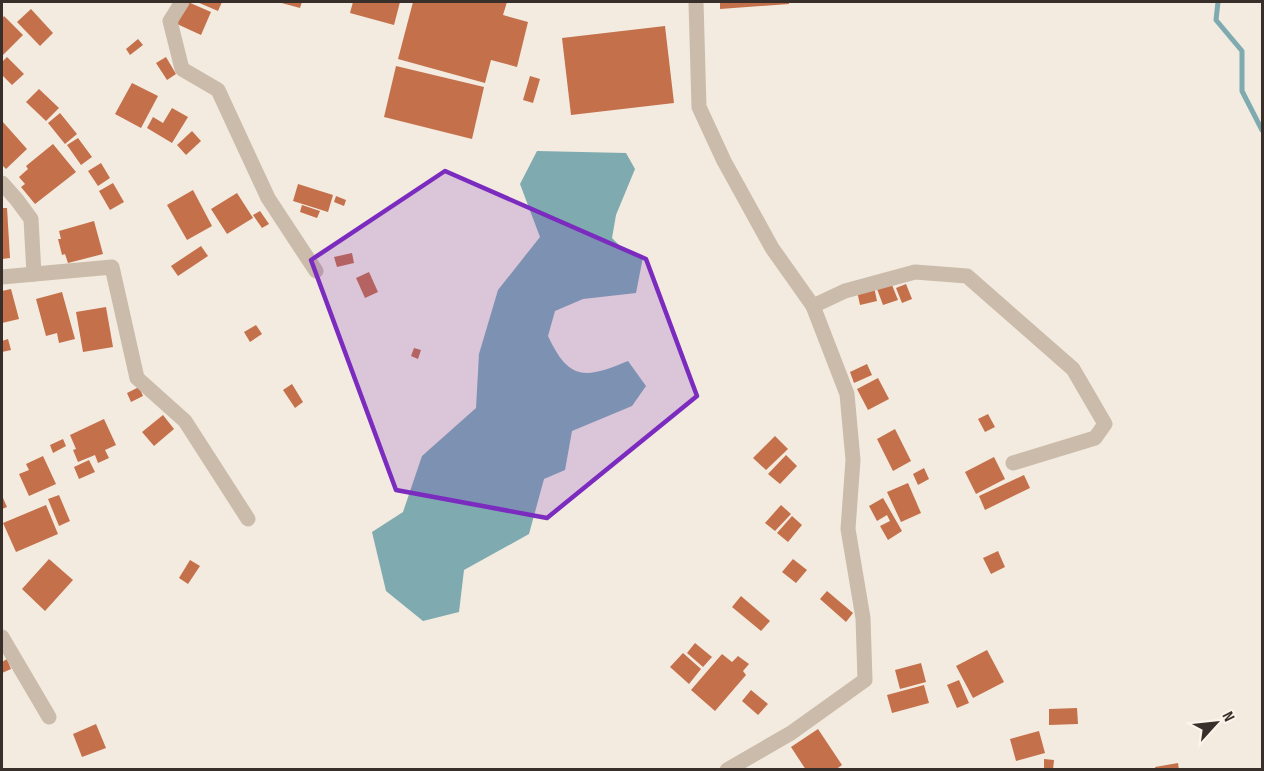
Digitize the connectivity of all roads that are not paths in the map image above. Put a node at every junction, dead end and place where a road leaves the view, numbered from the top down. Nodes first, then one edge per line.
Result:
1 (182, 2) edge
2 (696, 2) edge
3 (2, 183) edge
4 (316, 271) dead end
5 (34, 274) junction
6 (2, 277) edge
7 (813, 306) junction
8 (1013, 463) dead end
9 (248, 519) dead end
10 (2, 637) edge
11 (49, 717) dead end
12 (728, 770) edge

1 - 4 street
2 - 7 street
3 - 5 street
5 - 6 street
5 - 9 street
7 - 8 street
7 - 12 street
10 - 11 street

